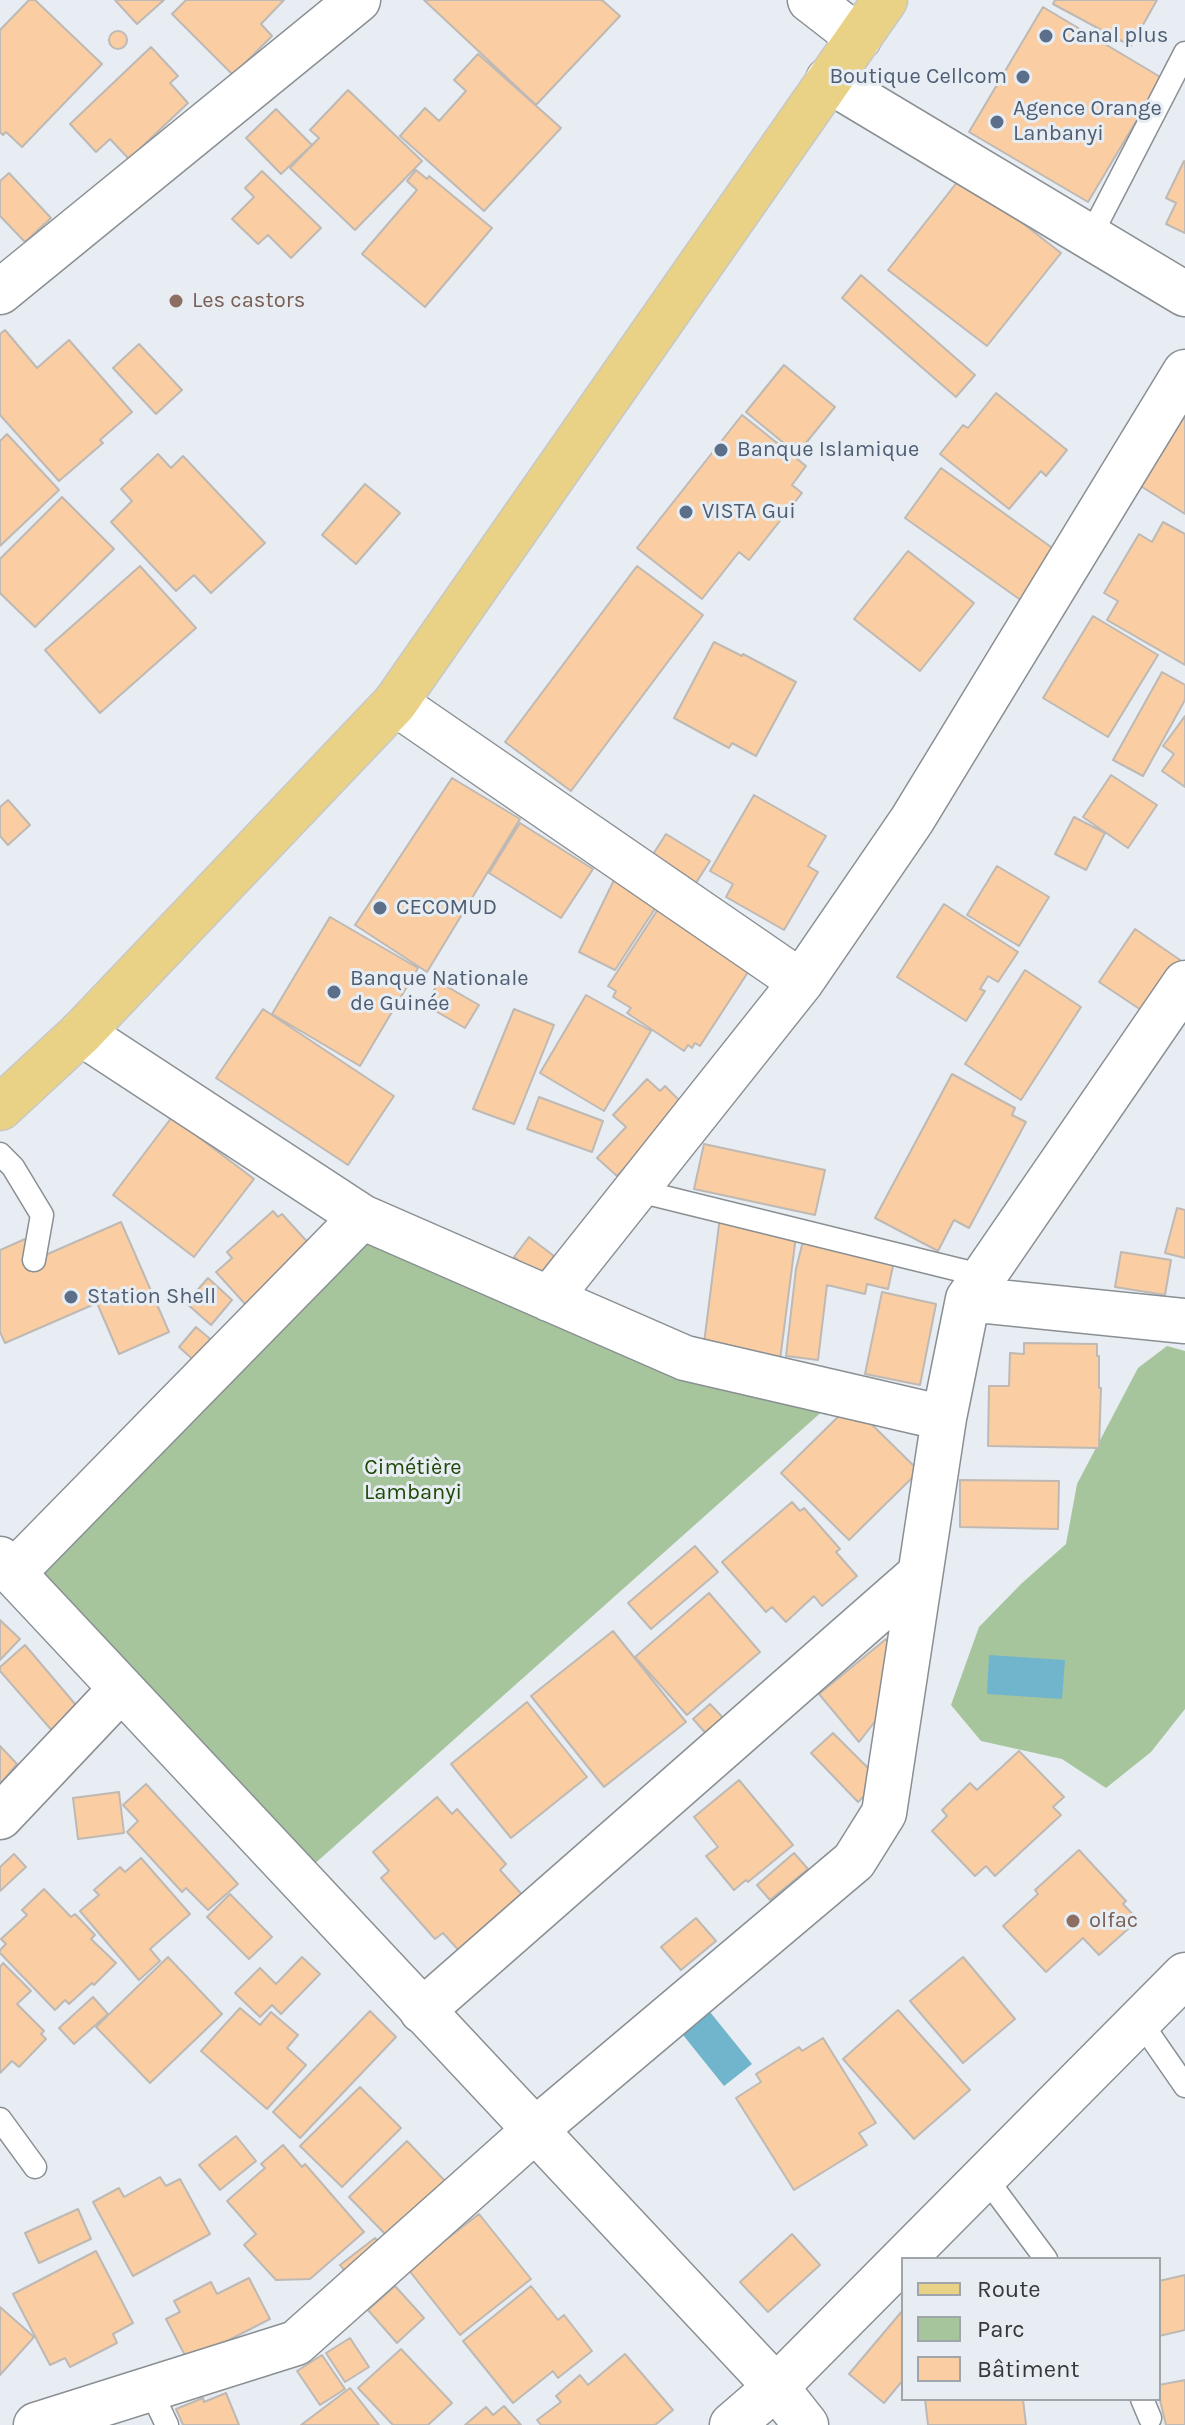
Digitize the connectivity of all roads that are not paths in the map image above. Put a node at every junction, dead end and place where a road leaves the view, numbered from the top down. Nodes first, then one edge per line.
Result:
1 (810, 0) edge
2 (885, 0) edge
3 (347, 3) edge
4 (859, 38) junction
5 (1185, 53) edge
6 (828, 80) junction
7 (1090, 237) junction
8 (6, 276) edge
9 (1185, 294) edge
10 (1185, 372) edge
11 (395, 703) junction
12 (801, 982) junction
13 (1185, 983) edge
14 (81, 1033) junction
15 (0, 1108) edge
16 (0, 1154) edge
17 (635, 1190) junction
18 (362, 1217) junction
19 (34, 1260) dead end
20 (976, 1288) junction
21 (549, 1299) junction
22 (1185, 1321) edge
23 (944, 1418) junction
24 (7, 1566) edge
25 (920, 1574) junction
26 (121, 1689) junction
27 (0, 1817) edge
28 (1185, 1975) edge
29 (422, 2011) junction
30 (1140, 2021) junction
31 (1185, 2086) edge
32 (0, 2119) edge
33 (535, 2130) junction
34 (35, 2167) dead end
35 (985, 2177) junction
36 (905, 2257) edge
37 (1045, 2257) edge
38 (901, 2261) edge
39 (776, 2387) junction
40 (158, 2407) edge
41 (36, 2425) edge
42 (732, 2425) edge
43 (806, 2425) edge

1 - 4 street
2 - 4 main road
3 - 8 street
4 - 6 main road
5 - 7 lane
6 - 7 street
6 - 11 main road
7 - 9 street
10 - 12 street
11 - 12 street
11 - 14 main road
12 - 17 street
13 - 20 street
14 - 15 main road
14 - 18 street
16 - 19 lane
17 - 20 lane
17 - 21 street
18 - 21 street
18 - 24 street
20 - 22 street
20 - 23 street
21 - 23 street
23 - 25 street
24 - 26 street
25 - 29 street
25 - 33 street
26 - 27 street
26 - 29 street
28 - 30 street
29 - 33 street
30 - 31 lane
30 - 35 street
32 - 34 lane
33 - 39 street
33 - 40 street
35 - 36 street
35 - 37 lane
38 - 39 street
39 - 42 street
39 - 43 street
40 - 41 street

